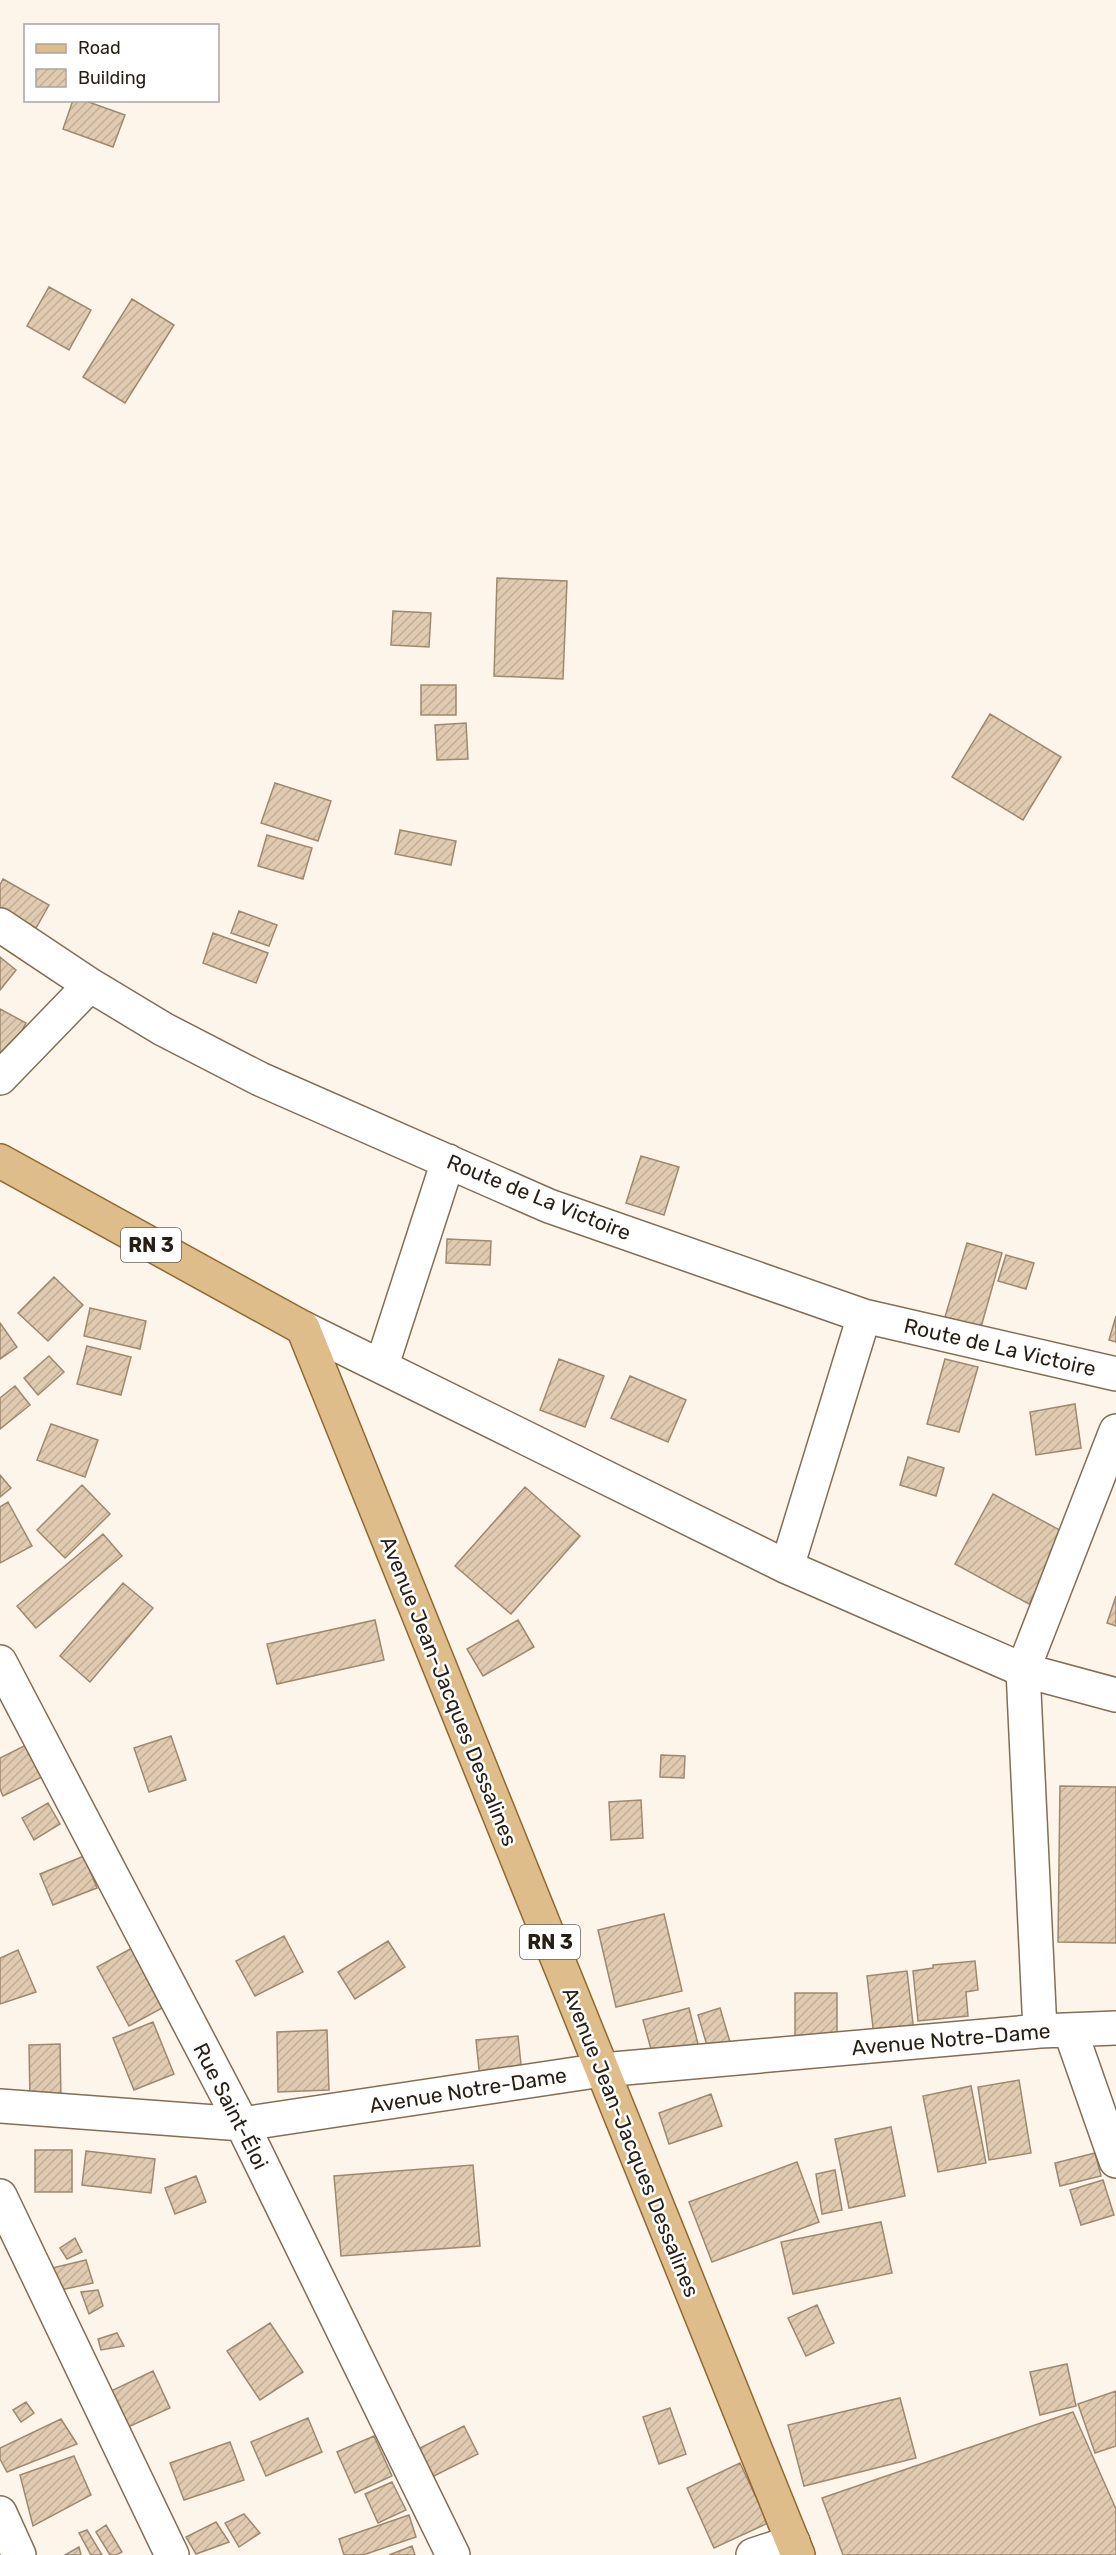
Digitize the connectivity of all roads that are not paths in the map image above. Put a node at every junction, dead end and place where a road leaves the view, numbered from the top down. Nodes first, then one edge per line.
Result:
1 (0, 925) edge
2 (90, 985) junction
3 (0, 1077) edge
4 (0, 1161) edge
5 (448, 1161) junction
6 (864, 1316) junction
7 (303, 1328) junction
8 (382, 1365) junction
9 (1116, 1374) edge
10 (1116, 1431) edge
11 (787, 1567) junction
12 (0, 1662) edge
13 (1023, 1670) junction
14 (1116, 1695) edge
15 (1116, 2028) edge
16 (1055, 2030) junction
17 (602, 2070) junction
18 (0, 2106) edge
19 (242, 2124) junction
20 (1116, 2161) edge
21 (0, 2196) edge
22 (0, 2513) edge
23 (796, 2549) edge
24 (19, 2555) edge
25 (172, 2555) edge
26 (453, 2555) edge
27 (753, 2555) edge

1 - 2 street, Route de La Victoire
2 - 3 street
2 - 5 street, Route de La Victoire
4 - 7 main road, RN 3
5 - 6 street, Route de La Victoire
5 - 8 street
6 - 9 street, Route de La Victoire
6 - 11 street
7 - 8 street
7 - 17 main road, Avenue Jean-Jacques Dessalines / RN 3
8 - 11 street
10 - 13 street
11 - 13 street
12 - 19 street, Rue Saint-Éloi
13 - 14 street
13 - 16 street
15 - 16 street, Avenue Notre-Dame
16 - 17 street, Avenue Notre-Dame
16 - 20 street
17 - 19 street, Avenue Notre-Dame
17 - 23 main road, Avenue Jean-Jacques Dessalines / RN 3
18 - 19 street, Avenue Notre-Dame
19 - 26 street, Rue Saint-Éloi
21 - 25 street
22 - 24 street
23 - 27 street

